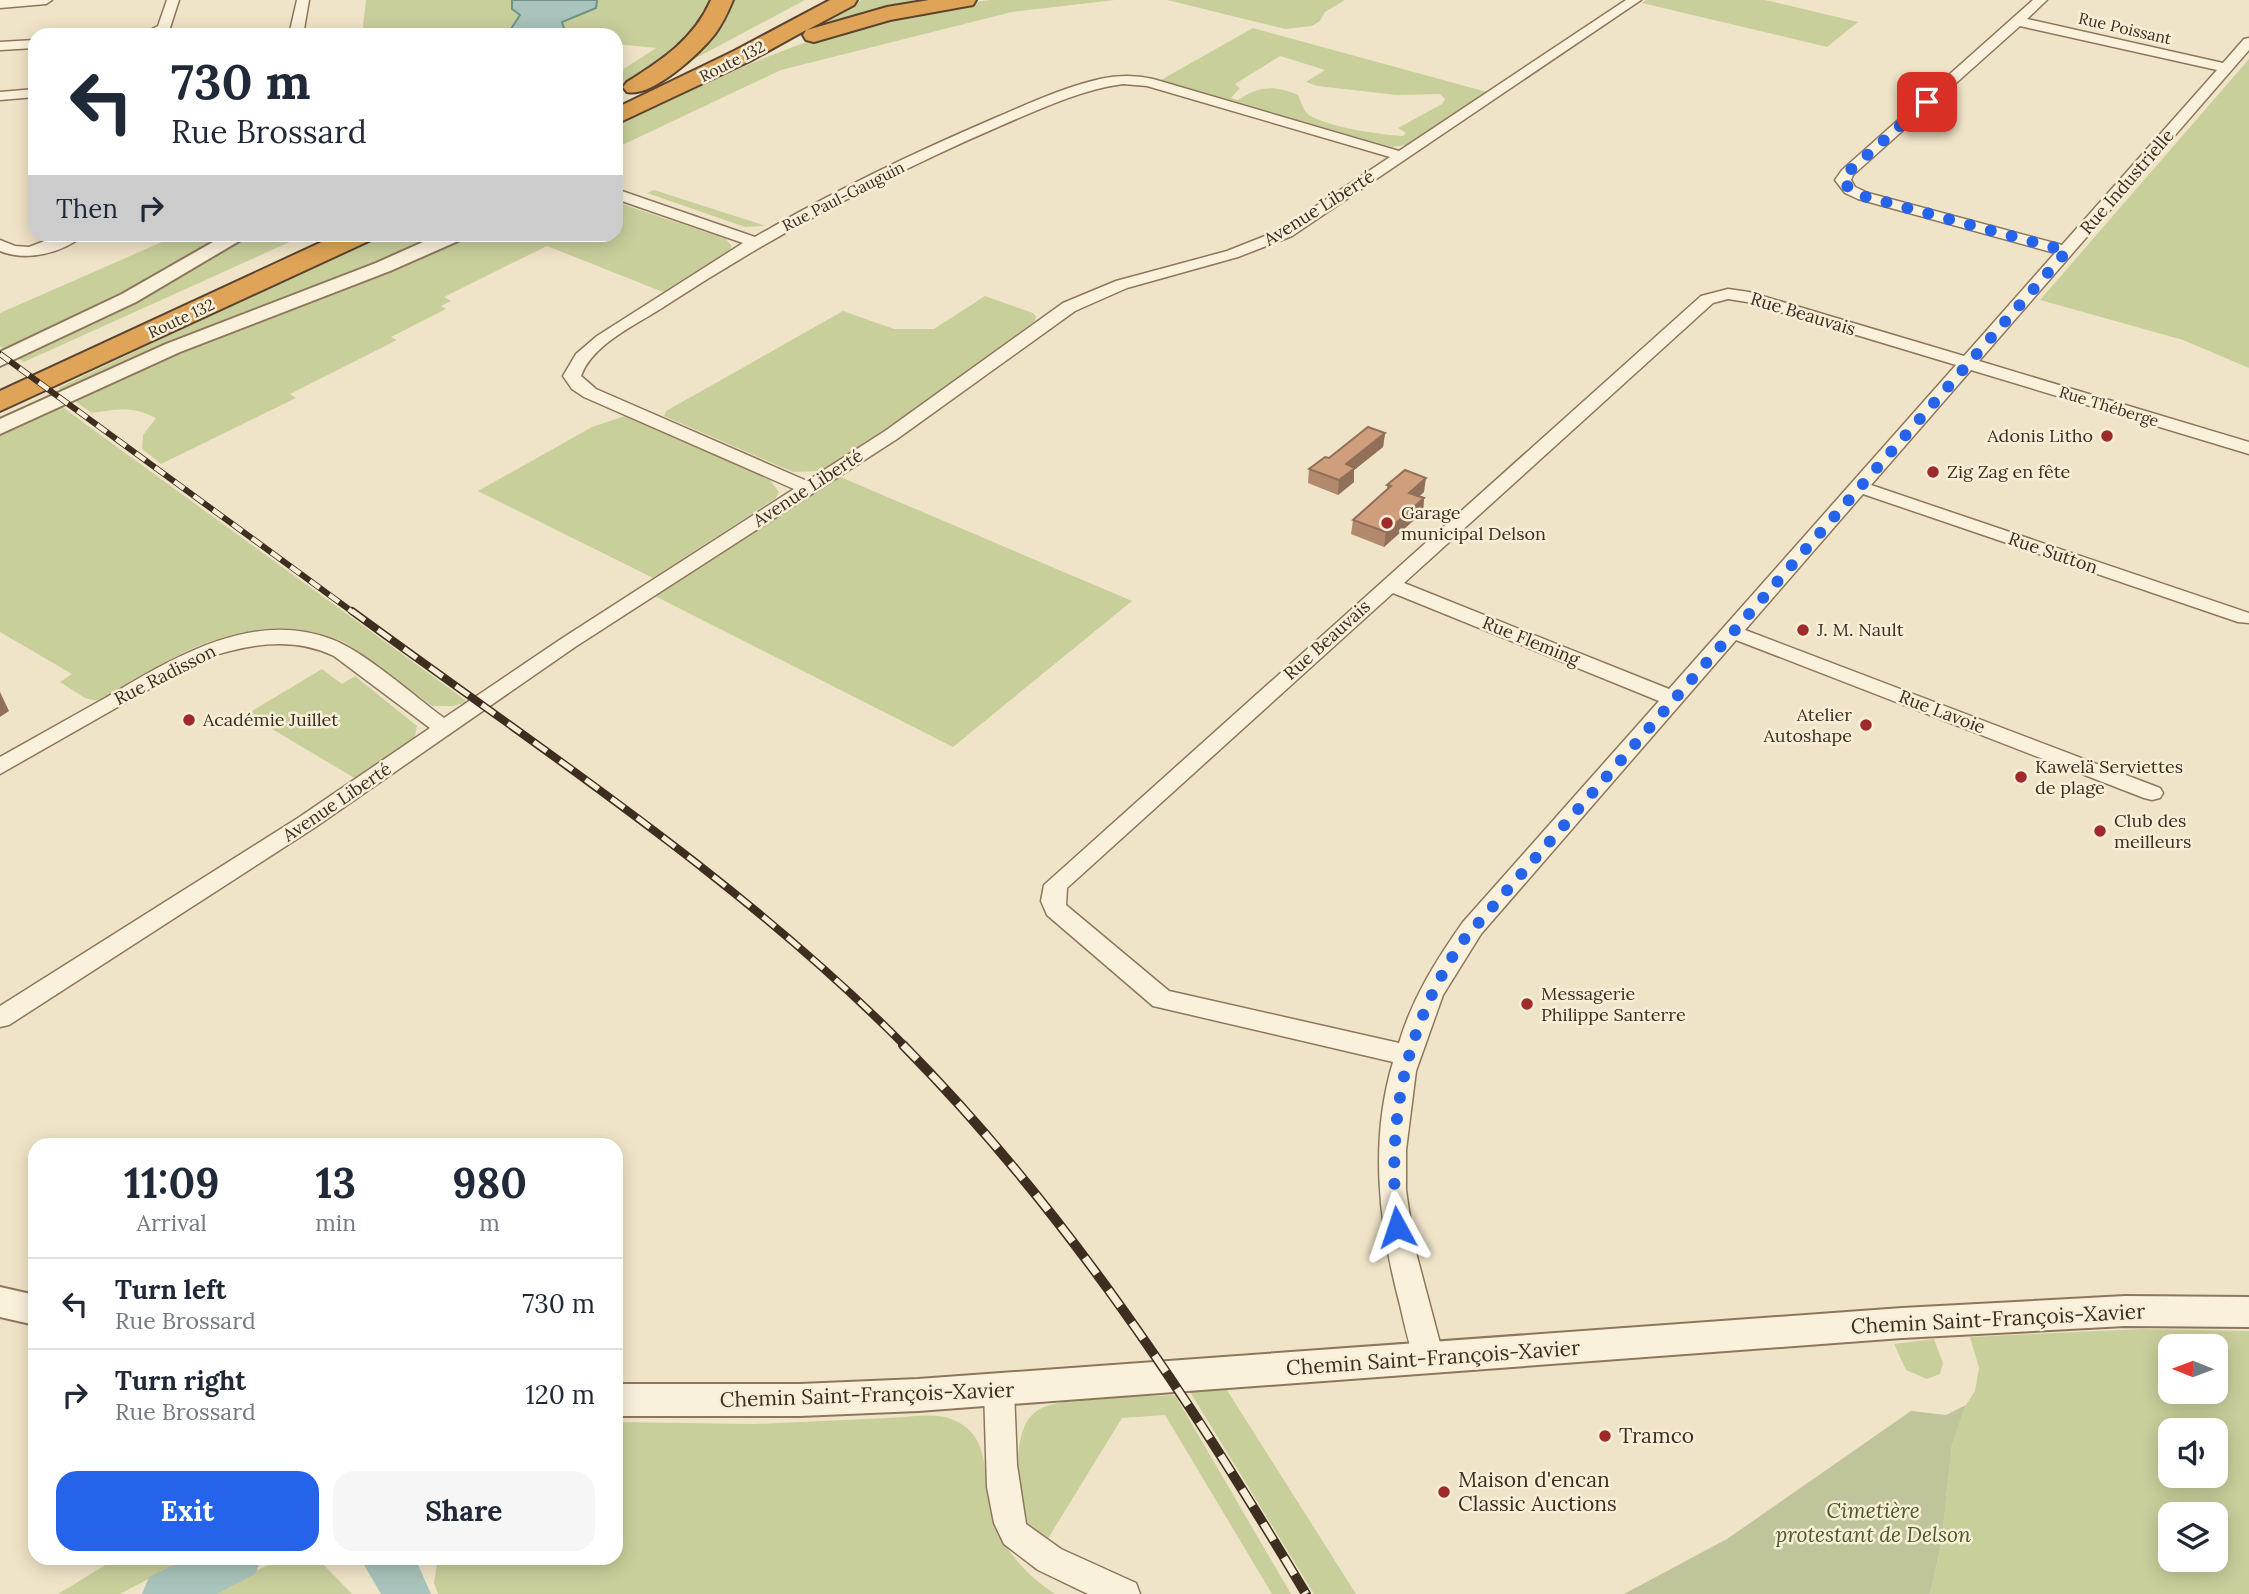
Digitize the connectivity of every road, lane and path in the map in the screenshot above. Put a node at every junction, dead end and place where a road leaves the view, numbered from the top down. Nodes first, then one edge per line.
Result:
1 (46, 0) edge
2 (173, 0) edge
3 (303, 0) edge
4 (722, 0) edge
5 (822, 0) edge
6 (846, 0) edge
7 (965, 0) edge
8 (1635, 0) edge
9 (2041, 0) edge
10 (4, 3) edge
11 (0, 20) edge
12 (2017, 22) junction
13 (164, 28) edge
14 (297, 28) edge
15 (2249, 42) edge
16 (28, 44) edge
17 (0, 46) edge
18 (742, 56) junction
19 (2226, 68) junction
20 (28, 94) edge
21 (0, 96) edge
22 (623, 96) edge
23 (623, 98) edge
24 (623, 114) edge
25 (1401, 156) junction
26 (623, 196) edge
27 (57, 242) edge
28 (228, 242) edge
29 (308, 242) edge
30 (345, 242) edge
31 (439, 242) edge
32 (755, 242) junction
33 (0, 244) edge
34 (2067, 251) junction
35 (0, 359) edge
36 (1968, 364) junction
37 (0, 383) edge
38 (0, 402) edge
39 (0, 427) edge
40 (2249, 448) edge
41 (808, 488) junction
42 (1860, 488) junction
43 (1389, 584) junction
44 (2245, 618) dead end
45 (1733, 632) junction
46 (1672, 698) junction
47 (444, 728) junction
48 (0, 767) edge
49 (2151, 793) dead end
50 (0, 1018) edge
51 (1408, 1055) junction
52 (0, 1302) edge
53 (28, 1308) edge
54 (2249, 1312) edge
55 (1429, 1359) junction
56 (999, 1390) junction
57 (623, 1400) edge
58 (1124, 1594) edge

1 - 10 street
2 - 13 street
3 - 14 street
4 - 22 highway
5 - 23 highway, Route 132
6 - 18 highway, Route 132
7 - 18 highway
8 - 25 street, Avenue Liberté
9 - 12 street
10 - 11 street
12 - 19 street, Rue Poissant
12 - 34 street
15 - 19 street, Rue Industrielle
16 - 17 street
18 - 24 highway, Route 132
19 - 34 street, Rue Industrielle
20 - 21 street
25 - 32 street, Rue Paul-Gauguin
25 - 41 street, Avenue Liberté
26 - 32 street
27 - 33 street
28 - 35 street
29 - 37 highway, Route 132
30 - 38 highway, Route 132
31 - 39 street
32 - 41 street, Rue Paul-Gauguin
34 - 36 street, Rue Industrielle
36 - 40 street, Rue Théberge
36 - 42 street, Rue Industrielle
36 - 43 street, Rue Beauvais
41 - 47 street, Avenue Liberté
42 - 44 street, Rue Sutton
42 - 45 street, Rue Industrielle
43 - 46 street, Rue Fleming
43 - 51 street, Rue Beauvais
45 - 46 street, Rue Industrielle
45 - 49 street, Rue Lavoie
46 - 51 street, Rue Industrielle
47 - 48 street, Rue Radisson
47 - 50 street, Avenue Liberté
51 - 55 street, Rue Industrielle
52 - 53 street
54 - 55 street, Chemin Saint-François-Xavier
55 - 56 street, Chemin Saint-François-Xavier
56 - 57 street, Chemin Saint-François-Xavier
56 - 58 street

